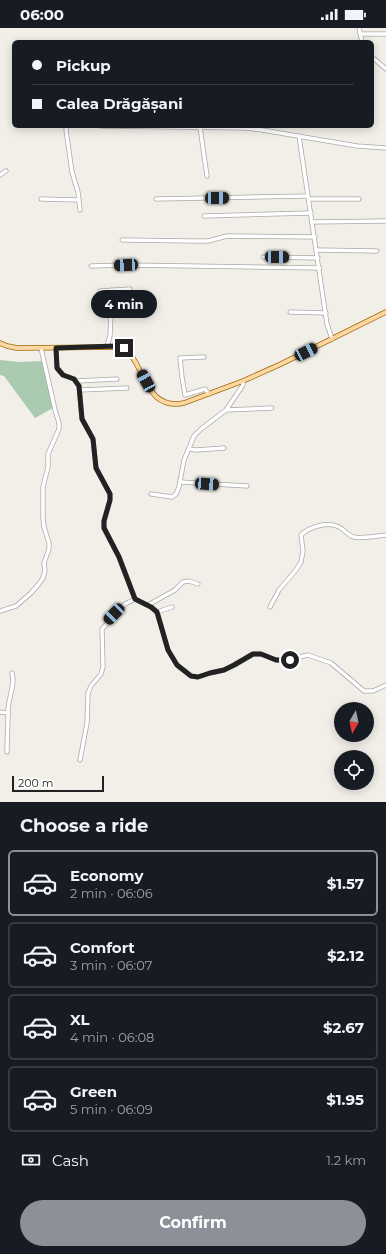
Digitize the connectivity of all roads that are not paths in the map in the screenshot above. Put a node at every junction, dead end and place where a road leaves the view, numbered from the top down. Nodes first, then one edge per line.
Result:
1 (359, 28) edge
2 (360, 34) junction
3 (386, 34) edge
4 (362, 40) edge
5 (374, 59) edge
6 (386, 69) edge
7 (66, 128) edge
8 (200, 128) edge
9 (228, 128) edge
10 (299, 136) junction
11 (386, 148) edge
12 (6, 171) dead end
13 (0, 175) edge
14 (207, 176) dead end
15 (308, 197) junction
16 (41, 199) dead end
17 (156, 199) dead end
18 (359, 199) dead end
19 (79, 200) junction
20 (80, 210) dead end
21 (311, 213) junction
22 (204, 216) dead end
23 (386, 221) edge
24 (312, 222) junction
25 (315, 237) junction
26 (122, 240) dead end
27 (317, 250) junction
28 (377, 251) dead end
29 (263, 257) dead end
30 (318, 258) junction
31 (91, 266) dead end
32 (320, 268) junction
33 (130, 289) dead end
34 (112, 290) junction
35 (100, 291) dead end
36 (290, 312) dead end
37 (386, 312) edge
38 (326, 313) junction
39 (332, 339) junction
40 (0, 343) edge
41 (107, 346) junction
42 (41, 348) junction
43 (56, 348) junction
44 (204, 357) dead end
45 (117, 378) dead end
46 (77, 381) junction
47 (243, 381) junction
48 (127, 388) dead end
49 (80, 390) junction
50 (209, 394) junction
51 (272, 408) dead end
52 (226, 410) junction
53 (224, 448) dead end
54 (189, 449) junction
55 (180, 482) junction
56 (247, 486) dead end
57 (151, 494) dead end
58 (386, 535) edge
59 (198, 584) dead end
60 (135, 599) junction
61 (148, 605) junction
62 (172, 607) dead end
63 (270, 607) dead end
64 (0, 611) edge
65 (157, 612) junction
66 (12, 672) dead end
67 (386, 686) edge
68 (0, 712) edge
69 (8, 713) junction
70 (7, 752) dead end
71 (80, 760) dead end

1 - 2 street
2 - 3 street
2 - 4 street
5 - 6 street
7 - 19 street
8 - 14 street
9 - 10 street
10 - 11 street
10 - 15 street
12 - 13 street
15 - 17 street
15 - 18 street
15 - 21 street
16 - 19 street
19 - 20 street
21 - 22 street
21 - 24 street
23 - 24 street
24 - 25 street
25 - 26 street
25 - 27 street
27 - 28 street
27 - 30 street
29 - 30 street
30 - 32 street
31 - 32 street
32 - 38 street
33 - 34 street
34 - 35 street
34 - 41 street
36 - 38 street
37 - 39 main road
38 - 39 street
39 - 47 main road
40 - 42 main road
41 - 43 main road
41 - 50 main road
42 - 43 main road
42 - 64 street
43 - 46 street
44 - 50 street
45 - 46 street
46 - 49 street
47 - 50 main road
47 - 52 street
48 - 49 street
49 - 60 street
51 - 52 street
52 - 54 street
53 - 54 street
54 - 55 street
55 - 56 street
55 - 57 street
58 - 63 street
59 - 61 street
60 - 61 street
60 - 71 street
61 - 65 street
62 - 65 street
65 - 67 street
66 - 69 street
68 - 69 street
69 - 70 street

